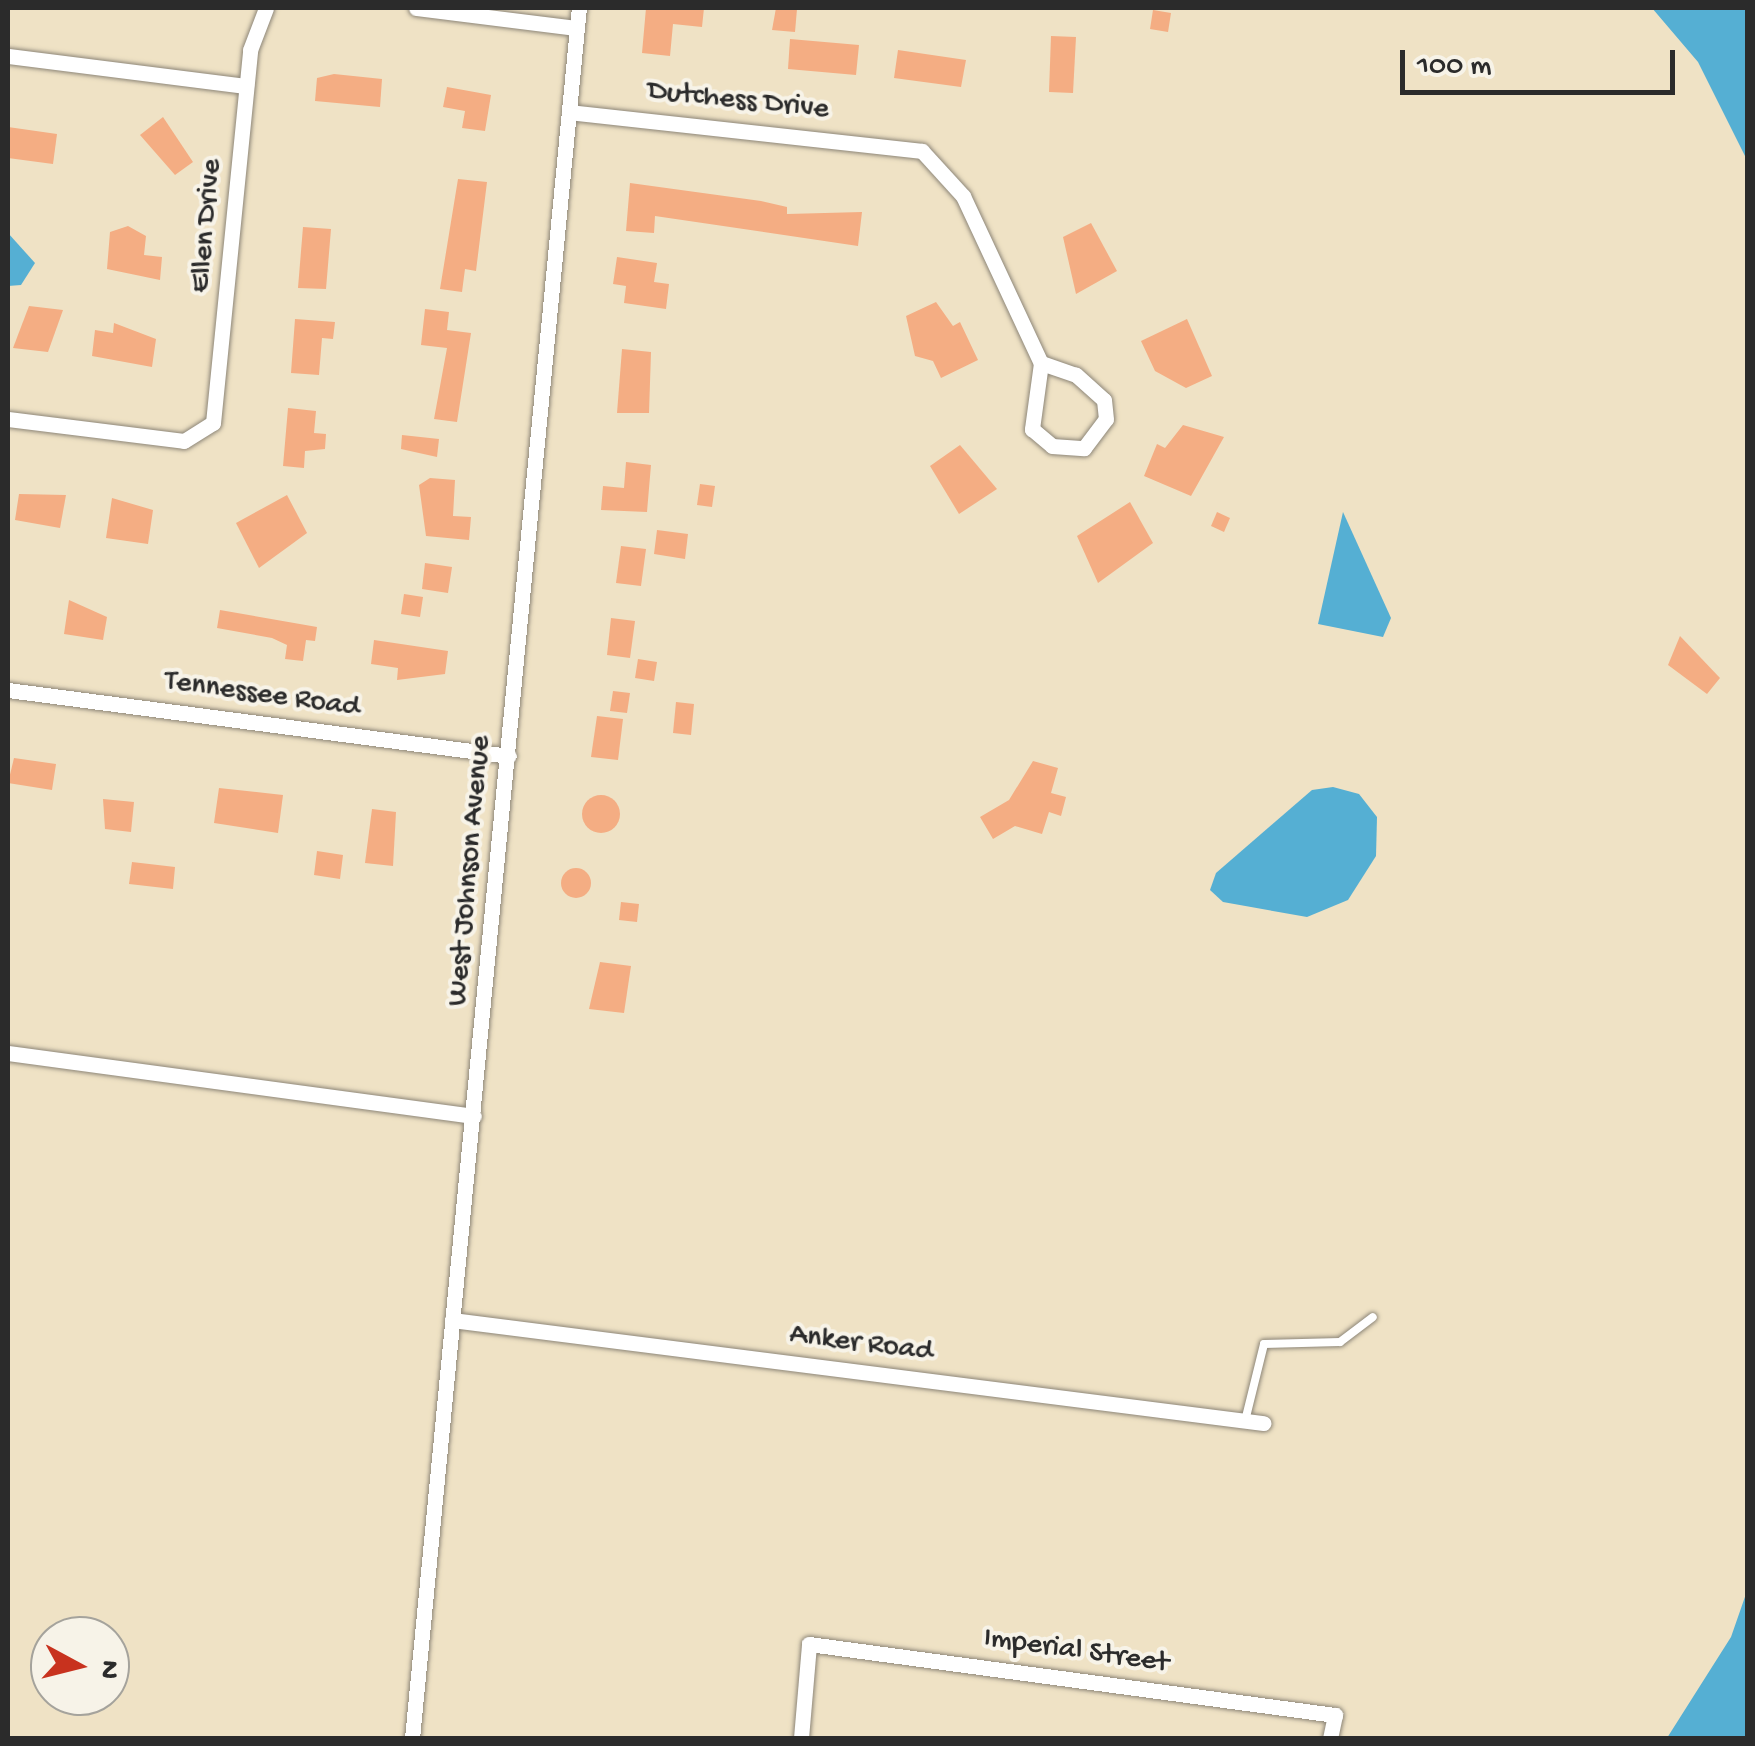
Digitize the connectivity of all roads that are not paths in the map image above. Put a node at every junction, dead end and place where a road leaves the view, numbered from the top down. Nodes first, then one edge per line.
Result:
1 (266, 8) edge
2 (416, 8) edge
3 (579, 8) edge
4 (577, 28) junction
5 (8, 56) edge
6 (246, 86) junction
7 (570, 112) junction
8 (1041, 363) junction
9 (8, 419) edge
10 (8, 690) edge
11 (509, 756) junction
12 (8, 1053) edge
13 (474, 1116) junction
14 (1373, 1317) dead end
15 (452, 1320) junction
16 (1245, 1421) junction
17 (1263, 1423) dead end
18 (412, 1738) edge
19 (800, 1738) edge
20 (1330, 1738) edge

1 - 6 street, Ellen Drive
2 - 4 street
3 - 4 street, West Johnson Avenue
4 - 7 street, West Johnson Avenue
5 - 6 street
6 - 9 street, Ellen Drive
7 - 8 street, Dutchess Drive
7 - 11 street, West Johnson Avenue
8 - 8 street
10 - 11 street, Tennessee Road
11 - 13 street, West Johnson Avenue
12 - 13 street
13 - 15 street, West Johnson Avenue
14 - 16 lane
15 - 16 street, Anker Road
15 - 18 street, West Johnson Avenue
16 - 17 street, Anker Road
19 - 20 street, Imperial Street

